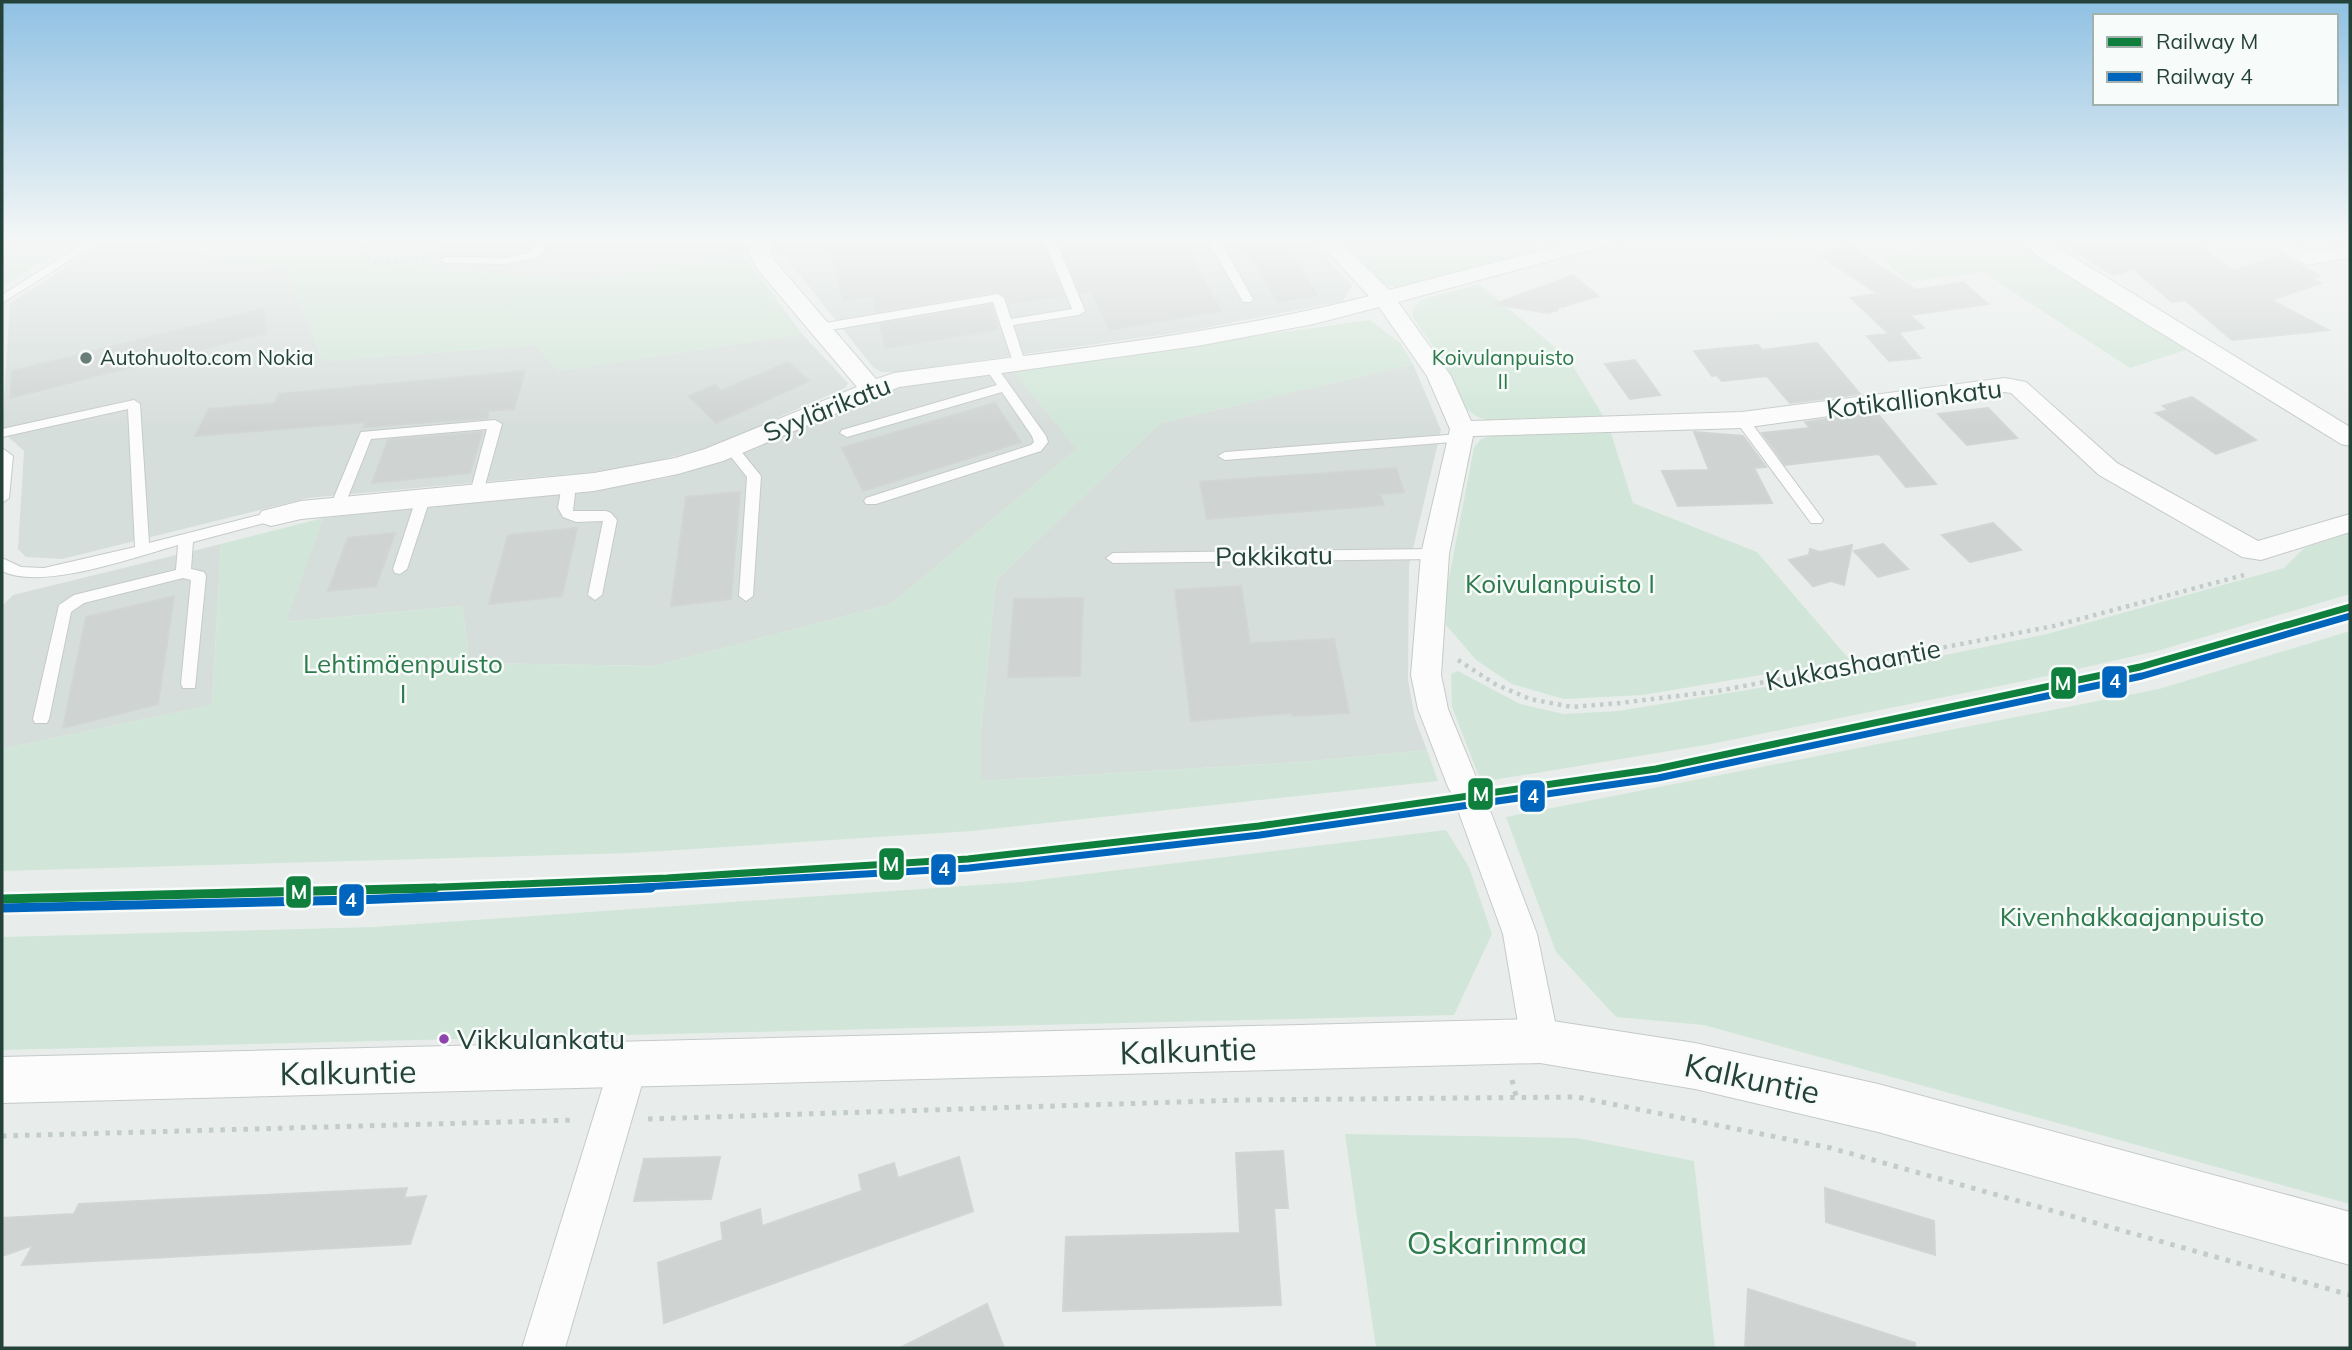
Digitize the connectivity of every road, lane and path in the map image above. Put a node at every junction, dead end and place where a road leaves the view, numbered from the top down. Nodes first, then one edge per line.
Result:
1 (797, 302) edge
2 (974, 302) edge
3 (999, 302) edge
4 (1075, 302) edge
5 (1375, 302) edge
6 (1386, 302) edge
7 (2128, 302) edge
8 (1006, 323) junction
9 (819, 328) junction
10 (1019, 362) junction
11 (990, 366) junction
12 (1005, 387) junction
13 (872, 389) junction
14 (1742, 420) junction
15 (2, 433) edge
16 (847, 433) dead end
17 (1461, 433) junction
18 (2350, 438) edge
19 (731, 448) junction
20 (2, 452) edge
21 (1225, 456) dead end
22 (569, 484) junction
23 (477, 493) junction
24 (2, 498) edge
25 (423, 499) junction
26 (870, 500) dead end
27 (337, 507) junction
28 (271, 517) joint
29 (1816, 520) dead end
30 (2350, 523) edge
31 (186, 539) junction
32 (142, 550) junction
33 (2261, 551) junction
34 (1435, 554) junction
35 (1113, 558) dead end
36 (2, 563) edge
37 (400, 569) dead end
38 (183, 573) junction
39 (595, 595) dead end
40 (746, 596) dead end
41 (1427, 653) junction
42 (189, 684) dead end
43 (41, 719) dead end
44 (1540, 1041) junction
45 (628, 1067) junction
46 (2, 1080) edge
47 (612, 1119) junction
48 (2, 1136) edge
49 (2350, 1239) edge
50 (2350, 1295) edge
51 (543, 1348) edge

1 - 9 street
2 - 9 lane
3 - 8 lane
4 - 8 lane
5 - 10 street, Syylärikatu
6 - 17 street
7 - 18 street
8 - 10 lane
9 - 13 street
10 - 11 street, Syylärikatu
11 - 12 lane
11 - 13 street, Syylärikatu
12 - 16 lane
12 - 26 lane
13 - 19 street, Syylärikatu
14 - 17 street, Kotikallionkatu
14 - 29 lane
14 - 33 street, Kotikallionkatu
15 - 32 lane
17 - 21 lane
17 - 34 street
19 - 22 street, Syylärikatu
19 - 40 lane
20 - 24 lane
22 - 23 street, Syylärikatu
22 - 39 lane
23 - 25 street, Syylärikatu
23 - 27 lane
25 - 27 street, Syylärikatu
25 - 37 lane
27 - 28 street, Syylärikatu
28 - 31 lane
30 - 33 street
31 - 32 lane
31 - 38 lane
32 - 36 lane
33 - 41 path, Kukkashaantie
34 - 35 lane, Pakkikatu
34 - 41 street
38 - 42 lane
38 - 43 lane
41 - 44 street
44 - 45 street, Kalkuntie
44 - 49 street, Kalkuntie
45 - 46 street, Kalkuntie
45 - 47 street
47 - 48 path
47 - 50 path
47 - 51 street

